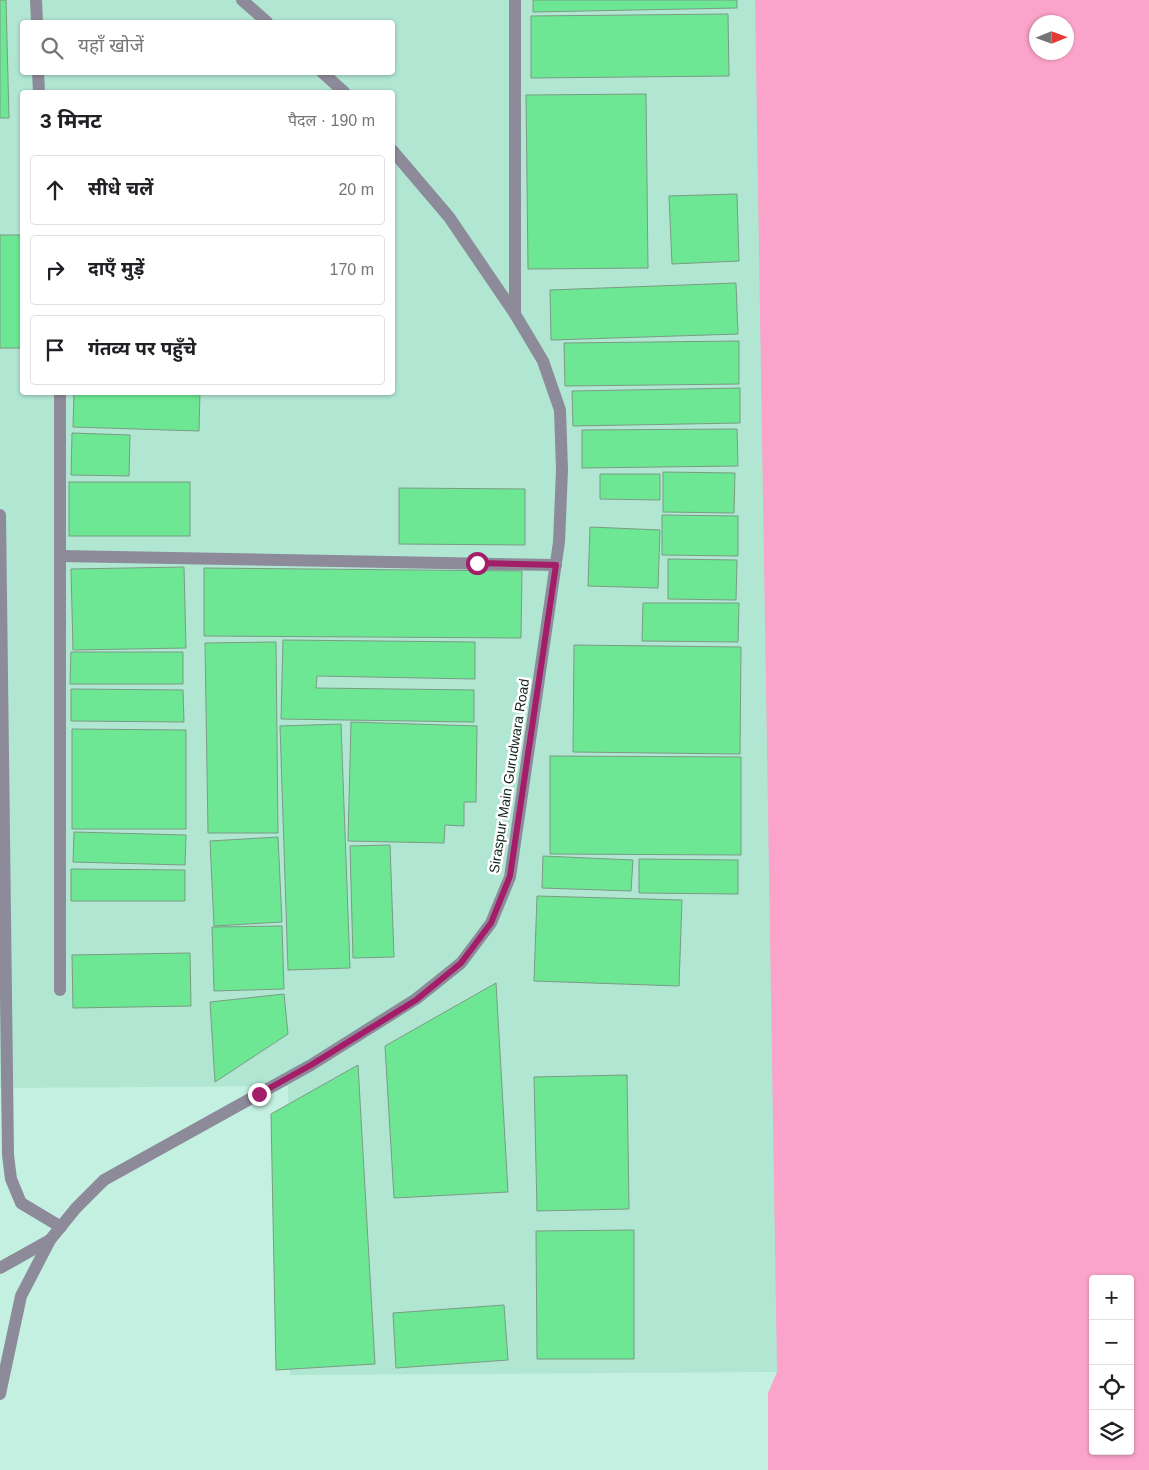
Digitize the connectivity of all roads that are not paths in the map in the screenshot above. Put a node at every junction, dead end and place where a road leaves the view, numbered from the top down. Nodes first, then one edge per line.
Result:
1 (36, 0) edge
2 (242, 0) edge
3 (515, 0) edge
4 (37, 20) edge
5 (265, 20) edge
6 (38, 75) edge
7 (325, 75) edge
8 (39, 90) edge
9 (342, 90) edge
10 (395, 154) edge
11 (515, 314) junction
12 (60, 395) edge
13 (0, 515) edge
14 (60, 556) junction
15 (556, 565) junction
16 (60, 990) dead end
17 (61, 1227) junction
18 (50, 1240) junction
19 (0, 1268) edge
20 (0, 1394) edge

1 - 4 street
2 - 5 street
3 - 11 street
6 - 8 street
7 - 9 street
10 - 11 street, Siraspur Main Gurudwara Road
11 - 15 street, Siraspur Main Gurudwara Road
12 - 14 street
13 - 17 street
14 - 15 street
14 - 16 street
15 - 17 street, Siraspur Main Gurudwara Road
17 - 18 street, Siraspur Main Gurudwara Road
18 - 19 street
18 - 20 street, Siraspur Main Gurudwara Road

